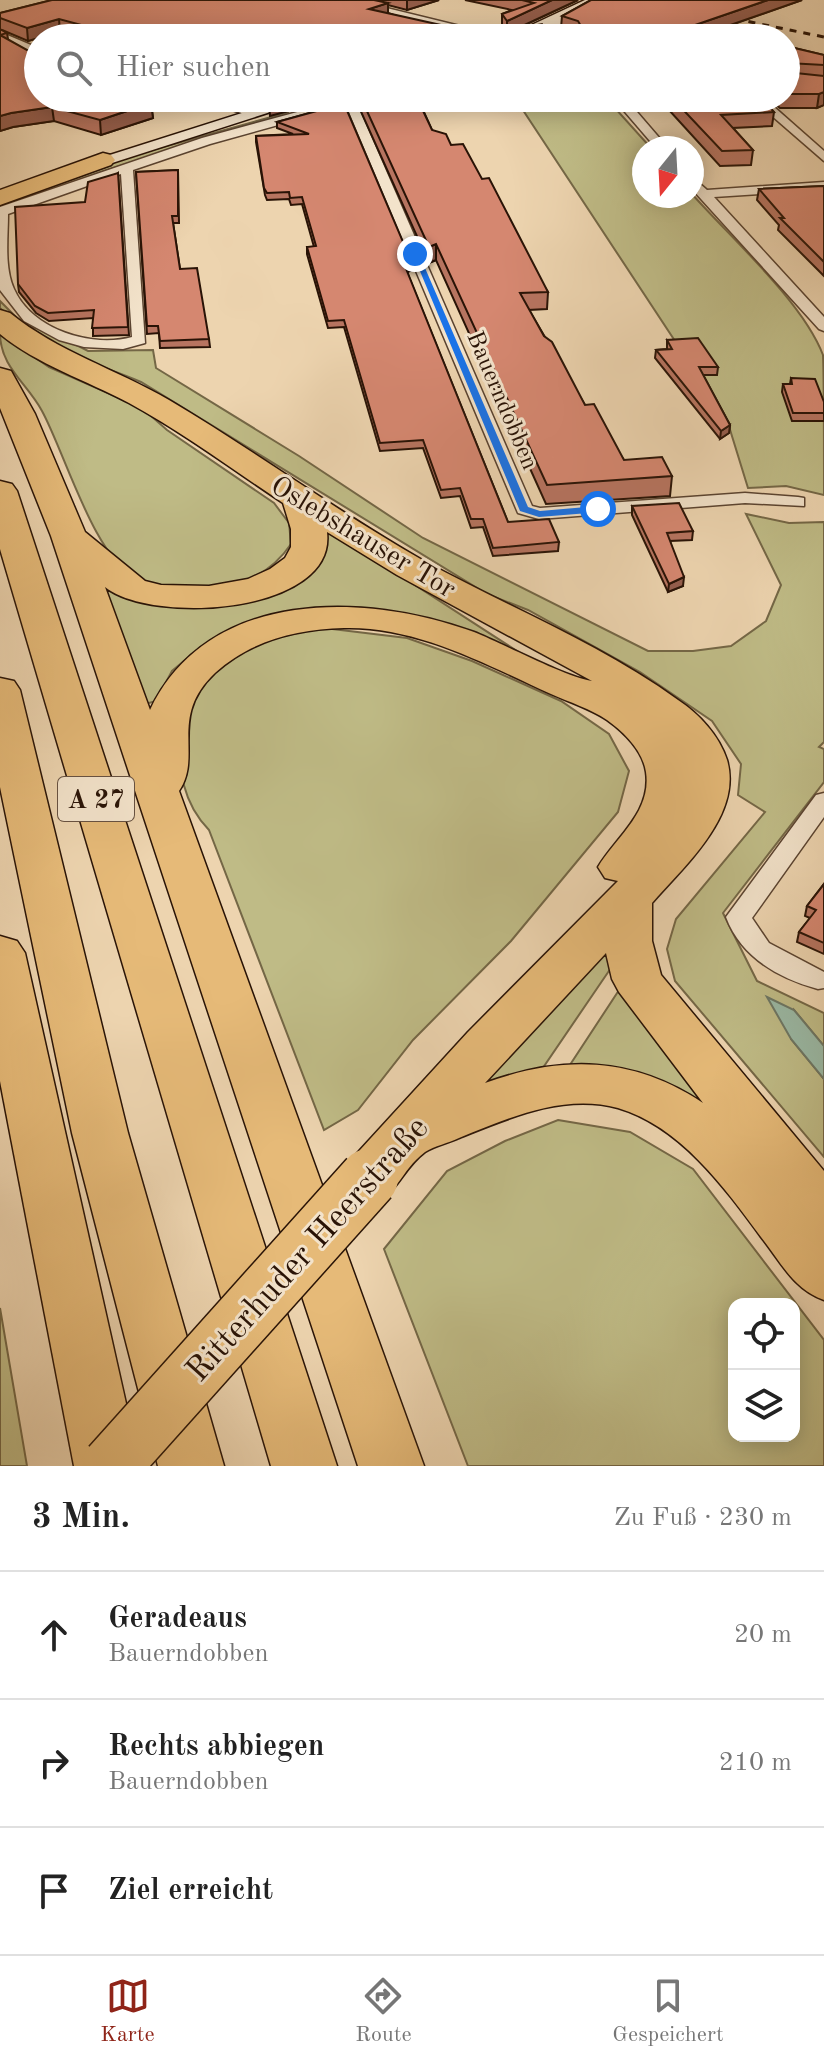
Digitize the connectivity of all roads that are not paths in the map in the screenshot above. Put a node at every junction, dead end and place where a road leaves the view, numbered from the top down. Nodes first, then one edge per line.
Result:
1 (342, 0) edge
2 (595, 0) edge
3 (444, 24) edge
4 (549, 24) edge
5 (0, 35) edge
6 (24, 46) edge
7 (247, 112) edge
8 (260, 112) edge
9 (263, 112) edge
10 (310, 112) edge
11 (354, 112) edge
12 (631, 112) edge
13 (773, 112) edge
14 (254, 114) junction
15 (652, 136) edge
16 (824, 157) edge
17 (103, 160) joint
18 (127, 168) junction
19 (824, 186) edge
20 (704, 194) joint
21 (0, 198) edge
22 (0, 319) edge
23 (824, 326) edge
24 (0, 377) edge
25 (0, 491) edge
26 (299, 500) junction
27 (798, 502) dead end
28 (69, 536) junction
29 (447, 589) junction
30 (0, 690) edge
31 (619, 709) junction
32 (709, 772) joint
33 (158, 795) junction
34 (824, 800) edge
35 (628, 901) junction
36 (0, 953) edge
37 (818, 980) dead end
38 (7, 1006) edge
39 (502, 1030) junction
40 (388, 1157) junction
41 (824, 1212) edge
42 (824, 1274) edge
43 (109, 1466) edge
44 (191, 1466) edge
45 (304, 1466) edge
46 (391, 1466) edge

1 - 3 street
2 - 4 main road
5 - 6 street
7 - 14 street
8 - 14 main road
9 - 14 main road
10 - 18 street
11 - 27 street, Bauerndobben
12 - 15 street
13 - 16 street
14 - 17 main road
17 - 21 highway
18 - 18 street
19 - 20 street
20 - 23 street
22 - 26 highway, Oslebshauser Tor
24 - 28 highway
25 - 45 highway, A 27
26 - 28 highway
26 - 29 highway, Oslebshauser Tor
28 - 33 highway
29 - 31 highway
29 - 32 highway, Oslebshauser Tor
30 - 44 highway, A 27
31 - 33 highway
31 - 39 highway, Ritterhuder Heerstraße
32 - 35 highway, Ritterhuder Heerstraße
33 - 46 highway
34 - 37 street
35 - 39 highway, Ritterhuder Heerstraße
35 - 41 highway
36 - 38 highway
38 - 43 highway
39 - 40 highway, Ritterhuder Heerstraße
40 - 42 highway
40 - 43 highway, Ritterhuder Heerstraße, bridge

